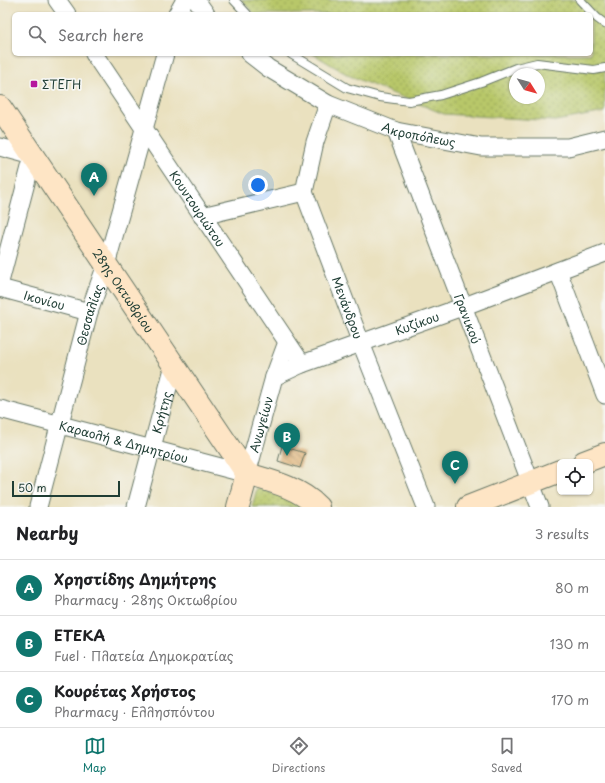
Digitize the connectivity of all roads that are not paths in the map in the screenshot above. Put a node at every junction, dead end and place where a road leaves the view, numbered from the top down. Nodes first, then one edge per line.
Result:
1 (57, 0) edge
2 (185, 0) edge
3 (196, 0) edge
4 (234, 0) edge
5 (580, 0) edge
6 (66, 12) edge
7 (178, 12) edge
8 (205, 12) edge
9 (245, 12) edge
10 (591, 12) edge
11 (593, 14) edge
12 (605, 24) edge
13 (95, 56) edge
14 (163, 56) edge
15 (253, 56) edge
16 (294, 56) edge
17 (605, 68) edge
18 (328, 104) junction
19 (0, 107) edge
20 (144, 130) junction
21 (396, 131) junction
22 (605, 138) edge
23 (0, 148) edge
24 (33, 156) junction
25 (304, 192) junction
26 (202, 216) junction
27 (605, 253) edge
28 (558, 271) junction
29 (103, 274) junction
30 (0, 282) edge
31 (0, 288) edge
32 (462, 307) junction
33 (89, 312) junction
34 (287, 342) junction
35 (361, 343) junction
36 (302, 364) junction
37 (174, 365) junction
38 (274, 377) junction
39 (605, 395) edge
40 (0, 409) edge
41 (60, 424) junction
42 (152, 448) junction
43 (605, 454) edge
44 (592, 459) edge
45 (557, 472) edge
46 (247, 474) junction
47 (530, 483) junction
48 (38, 507) edge
49 (136, 507) edge
50 (238, 507) edge
51 (318, 507) edge
52 (426, 507) edge
53 (468, 507) edge
54 (540, 507) edge

1 - 6 street
2 - 7 street
3 - 8 street
4 - 9 lane
5 - 10 lane
11 - 12 lane
13 - 20 street, Κουντουριώτου
14 - 20 street, Θεσσαλίας
15 - 18 street, Ακροπόλεως
16 - 17 lane
18 - 21 street, Ακροπόλεως
18 - 25 street
19 - 24 main road, 28ης Οκτωβρίου
20 - 26 street, Κουντουριώτου
20 - 29 street, Θεσσαλίας
21 - 22 street, Ακροπόλεως
21 - 32 street, Γρανικού
23 - 24 street
24 - 29 main road, 28ης Οκτωβρίου
24 - 30 street
25 - 26 street
25 - 35 street, Μενάνδρου
26 - 34 street, Κουντουριώτου
27 - 28 street, Κυζίκου
28 - 32 street, Κυζίκου
28 - 39 street
29 - 33 street, Θεσσαλίας
29 - 37 main road, 28ης Οκτωβρίου
31 - 33 street, Ικονίου
32 - 35 street, Κυζίκου
32 - 47 street, Γρανικού
33 - 41 street, Θεσσαλίας
34 - 36 street, Κουντουριώτου
34 - 38 street, Ανωγείων
35 - 36 street, Κυζίκου
35 - 52 street, Μενάνδρου
36 - 38 street, Κυζίκου
37 - 42 street, Κρήτης
37 - 46 main road, 28ης Οκτωβρίου
38 - 46 street, Ανωγείων
40 - 41 street, Καραολή & Δημητρίου
41 - 42 street, Καραολή & Δημητρίου
41 - 48 street, Θεσσαλίας
42 - 46 street, Καραολή & Δημητρίου
42 - 49 street, Κρήτης
43 - 44 main road
45 - 47 main road
46 - 50 main road, Ανωγείων
46 - 51 main road
47 - 53 main road
47 - 54 street, Γρανικού

